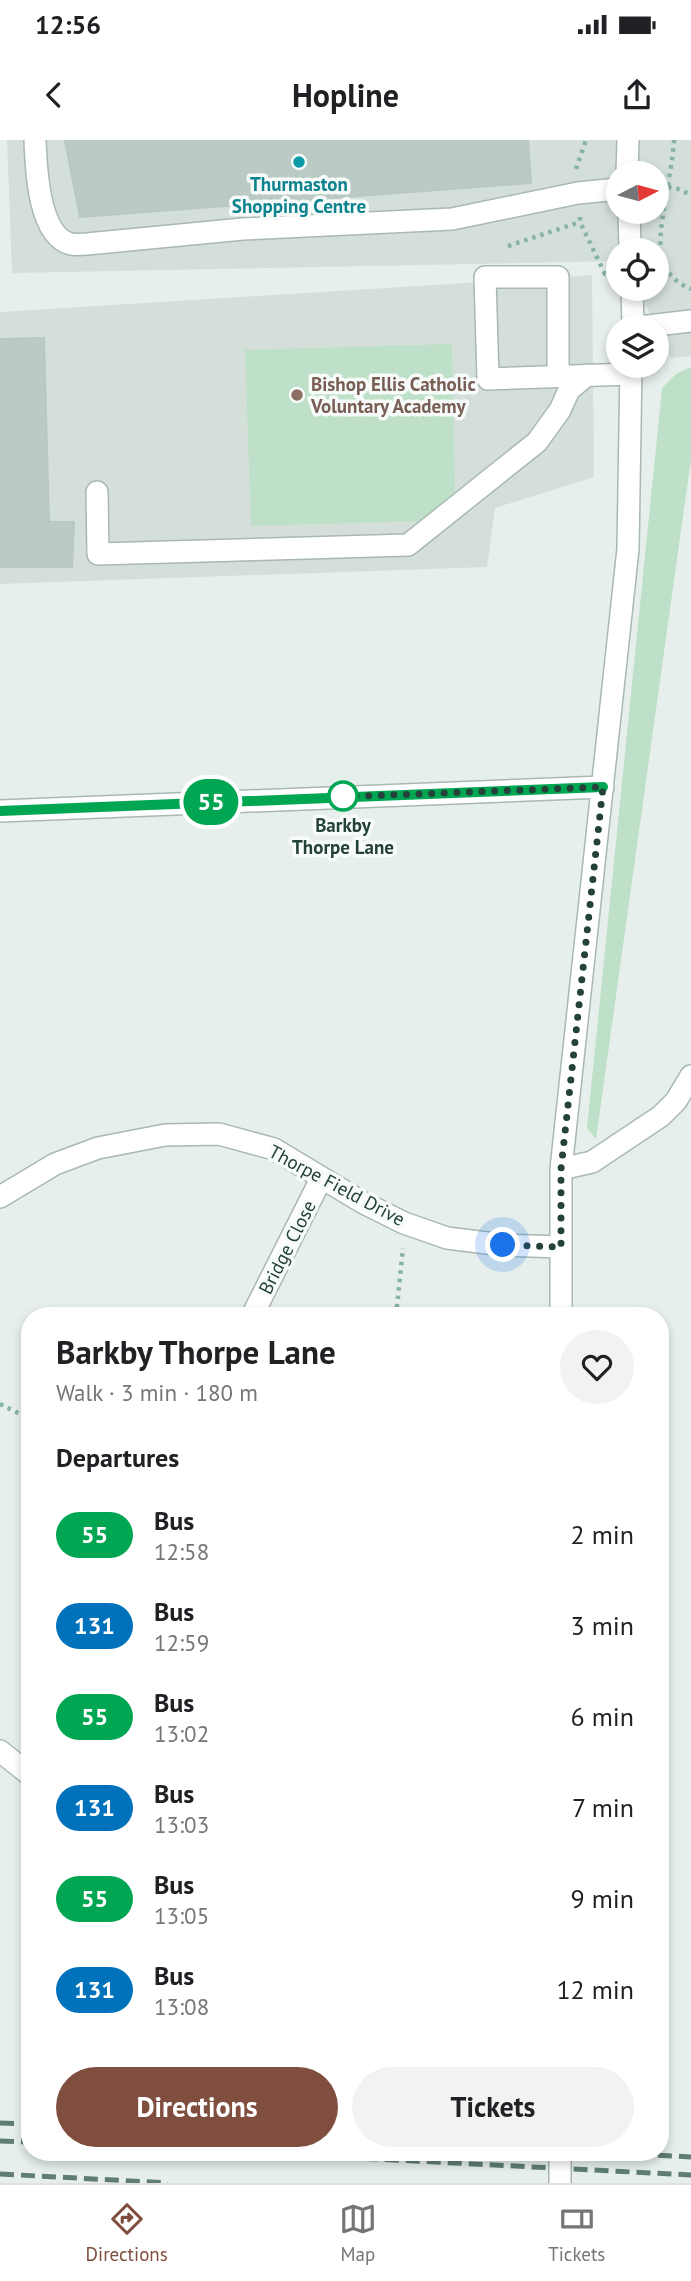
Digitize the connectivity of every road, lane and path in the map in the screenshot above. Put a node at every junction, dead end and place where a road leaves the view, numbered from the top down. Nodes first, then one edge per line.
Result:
1 (34, 140) edge
2 (628, 140) edge
3 (674, 140) edge
4 (627, 161) edge
5 (669, 179) edge
6 (669, 187) edge
7 (606, 190) edge
8 (691, 195) edge
9 (663, 224) edge
10 (508, 246) dead end
11 (606, 274) edge
12 (691, 289) edge
13 (691, 321) edge
14 (669, 323) edge
15 (606, 373) edge
16 (587, 375) junction
17 (558, 376) junction
18 (631, 378) edge
19 (97, 492) dead end
20 (603, 787) junction
21 (0, 811) edge
22 (691, 1076) edge
23 (683, 1101) edge
24 (561, 1169) junction
25 (321, 1179) junction
26 (0, 1197) edge
27 (404, 1223) junction
28 (561, 1247) junction
29 (257, 1307) edge
30 (397, 1307) edge
31 (561, 1307) edge
32 (0, 1404) edge
33 (21, 1414) edge
34 (0, 1751) edge
35 (21, 1768) edge
36 (560, 2161) edge
37 (560, 2183) edge

1 - 7 street
2 - 4 street
3 - 5 path
6 - 8 path
9 - 12 path
10 - 11 path
13 - 14 street
15 - 16 street
16 - 17 street
16 - 19 street
17 - 17 street
18 - 20 street
20 - 21 street
20 - 24 street
22 - 23 street
23 - 24 street
24 - 28 street
25 - 26 street, Thorpe Field Drive
25 - 27 street, Thorpe Field Drive
25 - 29 street, Bridge Close
27 - 28 street, Thorpe Field Drive
27 - 30 path
28 - 31 street
32 - 33 path
34 - 35 street
36 - 37 street, bridge

